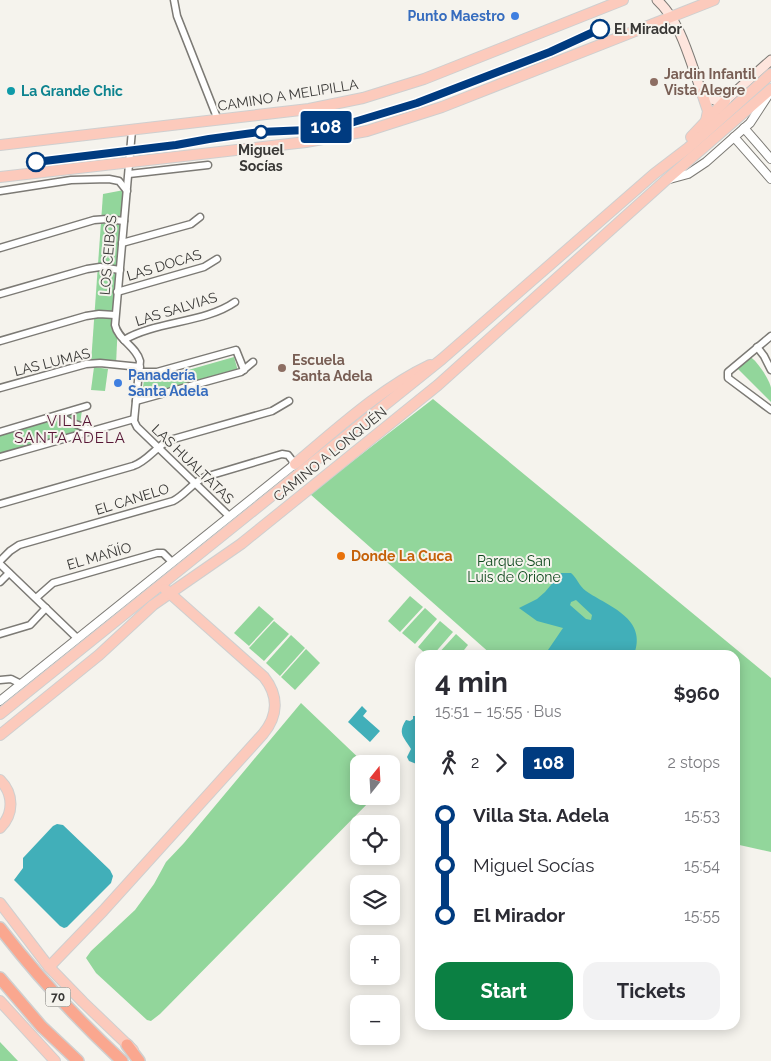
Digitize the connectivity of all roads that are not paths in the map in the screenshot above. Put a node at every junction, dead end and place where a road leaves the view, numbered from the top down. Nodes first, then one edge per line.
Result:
1 (174, 0) edge
2 (623, 0) edge
3 (657, 0) edge
4 (714, 0) edge
5 (672, 17) junction
6 (771, 60) edge
7 (771, 74) edge
8 (771, 89) edge
9 (702, 93) junction
10 (725, 101) junction
11 (218, 120) junction
12 (706, 121) junction
13 (744, 128) junction
14 (132, 130) junction
15 (734, 138) junction
16 (0, 146) edge
17 (771, 159) edge
18 (130, 164) junction
19 (208, 165) dead end
20 (129, 174) junction
21 (654, 174) junction
22 (0, 177) edge
23 (771, 178) edge
24 (666, 180) junction
25 (0, 191) edge
26 (127, 191) junction
27 (200, 217) dead end
28 (124, 221) junction
29 (122, 243) junction
30 (0, 248) edge
31 (216, 259) dead end
32 (120, 270) junction
33 (118, 292) junction
34 (0, 294) edge
35 (235, 302) dead end
36 (115, 315) junction
37 (771, 336) edge
38 (124, 340) junction
39 (0, 341) edge
40 (757, 347) junction
41 (442, 359) junction
42 (253, 362) dead end
43 (139, 370) junction
44 (244, 370) junction
45 (771, 370) edge
46 (0, 388) edge
47 (136, 401) junction
48 (289, 401) dead end
49 (87, 406) dead end
50 (771, 410) edge
51 (59, 415) junction
52 (134, 419) junction
53 (94, 431) junction
54 (0, 432) edge
55 (158, 448) junction
56 (0, 456) edge
57 (295, 464) junction
58 (195, 483) junction
59 (0, 504) edge
60 (229, 516) junction
61 (0, 562) edge
62 (172, 562) junction
63 (9, 573) junction
64 (0, 582) edge
65 (162, 585) junction
66 (170, 593) junction
67 (36, 598) junction
68 (46, 608) junction
69 (0, 634) edge
70 (78, 639) junction
71 (0, 680) edge
72 (21, 684) junction
73 (0, 701) edge
74 (0, 714) edge
75 (0, 736) edge
76 (0, 780) edge
77 (0, 828) edge
78 (0, 903) edge
79 (0, 928) edge
80 (49, 967) junction
81 (0, 978) edge
82 (0, 1001) edge
83 (127, 1045) junction
84 (55, 1061) edge
85 (78, 1061) edge
86 (122, 1061) edge
87 (139, 1061) edge
88 (144, 1061) edge

1 - 11 street
2 - 11 main road, CAMINO A MELIPILLA
3 - 5 main road
4 - 5 main road
5 - 9 main road
5 - 18 main road
6 - 10 main road
7 - 21 main road
8 - 13 street, CAMINO A LONQUÉN
8 - 24 main road, CAMINO A LONQUÉN
9 - 10 main road
9 - 12 main road
10 - 12 main road
11 - 14 main road, CAMINO A MELIPILLA
12 - 21 main road
13 - 15 street, CAMINO A LONQUÉN
13 - 17 street
14 - 16 main road, CAMINO A MELIPILLA
14 - 18 street, LOS CEIBOS
15 - 23 street
15 - 24 street, CAMINO A LONQUÉN
18 - 20 street, LOS CEIBOS
18 - 22 main road
19 - 20 street
20 - 26 street, LOS CEIBOS
21 - 41 main road, CAMINO A LONQUÉN
24 - 66 main road, CAMINO A LONQUÉN
25 - 26 street
26 - 28 street, LOS CEIBOS
27 - 29 street
28 - 29 street, LOS CEIBOS
28 - 30 street
29 - 32 street, LOS CEIBOS
31 - 33 street, LAS DOCAS
32 - 33 street, LOS CEIBOS
32 - 34 street
33 - 36 street, LOS CEIBOS
35 - 38 street, LAS SALVIAS
36 - 38 street, LOS CEIBOS
36 - 39 street
37 - 40 street
38 - 43 street, LOS CEIBOS
40 - 45 street
40 - 50 street
41 - 57 main road
41 - 65 main road, CAMINO A LONQUÉN
42 - 44 street
43 - 44 street, LAS LUMAS
43 - 46 street, LAS LUMAS
43 - 47 street, LAS HUALTATAS
44 - 47 street
47 - 52 street, LAS HUALTATAS
48 - 55 street
49 - 51 street
51 - 53 street
51 - 54 street
52 - 53 street
52 - 55 street, LAS HUALTATAS
53 - 56 street
55 - 58 street, LAS HUALTATAS
55 - 59 street
57 - 58 street, EL CANELO
57 - 60 street, CAMINO A LONQUÉN
58 - 60 street, LAS HUALTATAS
58 - 61 street, EL CANELO
60 - 62 street, CAMINO A LONQUÉN
61 - 63 street
62 - 67 street, EL MAÑÍO
62 - 70 street, CAMINO A LONQUÉN
63 - 64 street
63 - 67 street
65 - 66 main road
65 - 74 main road, CAMINO A LONQUÉN
66 - 75 main road, CAMINO A LONQUÉN
66 - 80 main road
67 - 68 street
68 - 69 street
68 - 70 street
70 - 72 street, CAMINO A LONQUÉN
71 - 72 street
72 - 73 street, CAMINO A LONQUÉN
76 - 77 main road
78 - 80 main road
79 - 86 highway, 70
80 - 83 main road
81 - 85 highway, 70
82 - 84 main road
83 - 87 highway
83 - 88 main road

